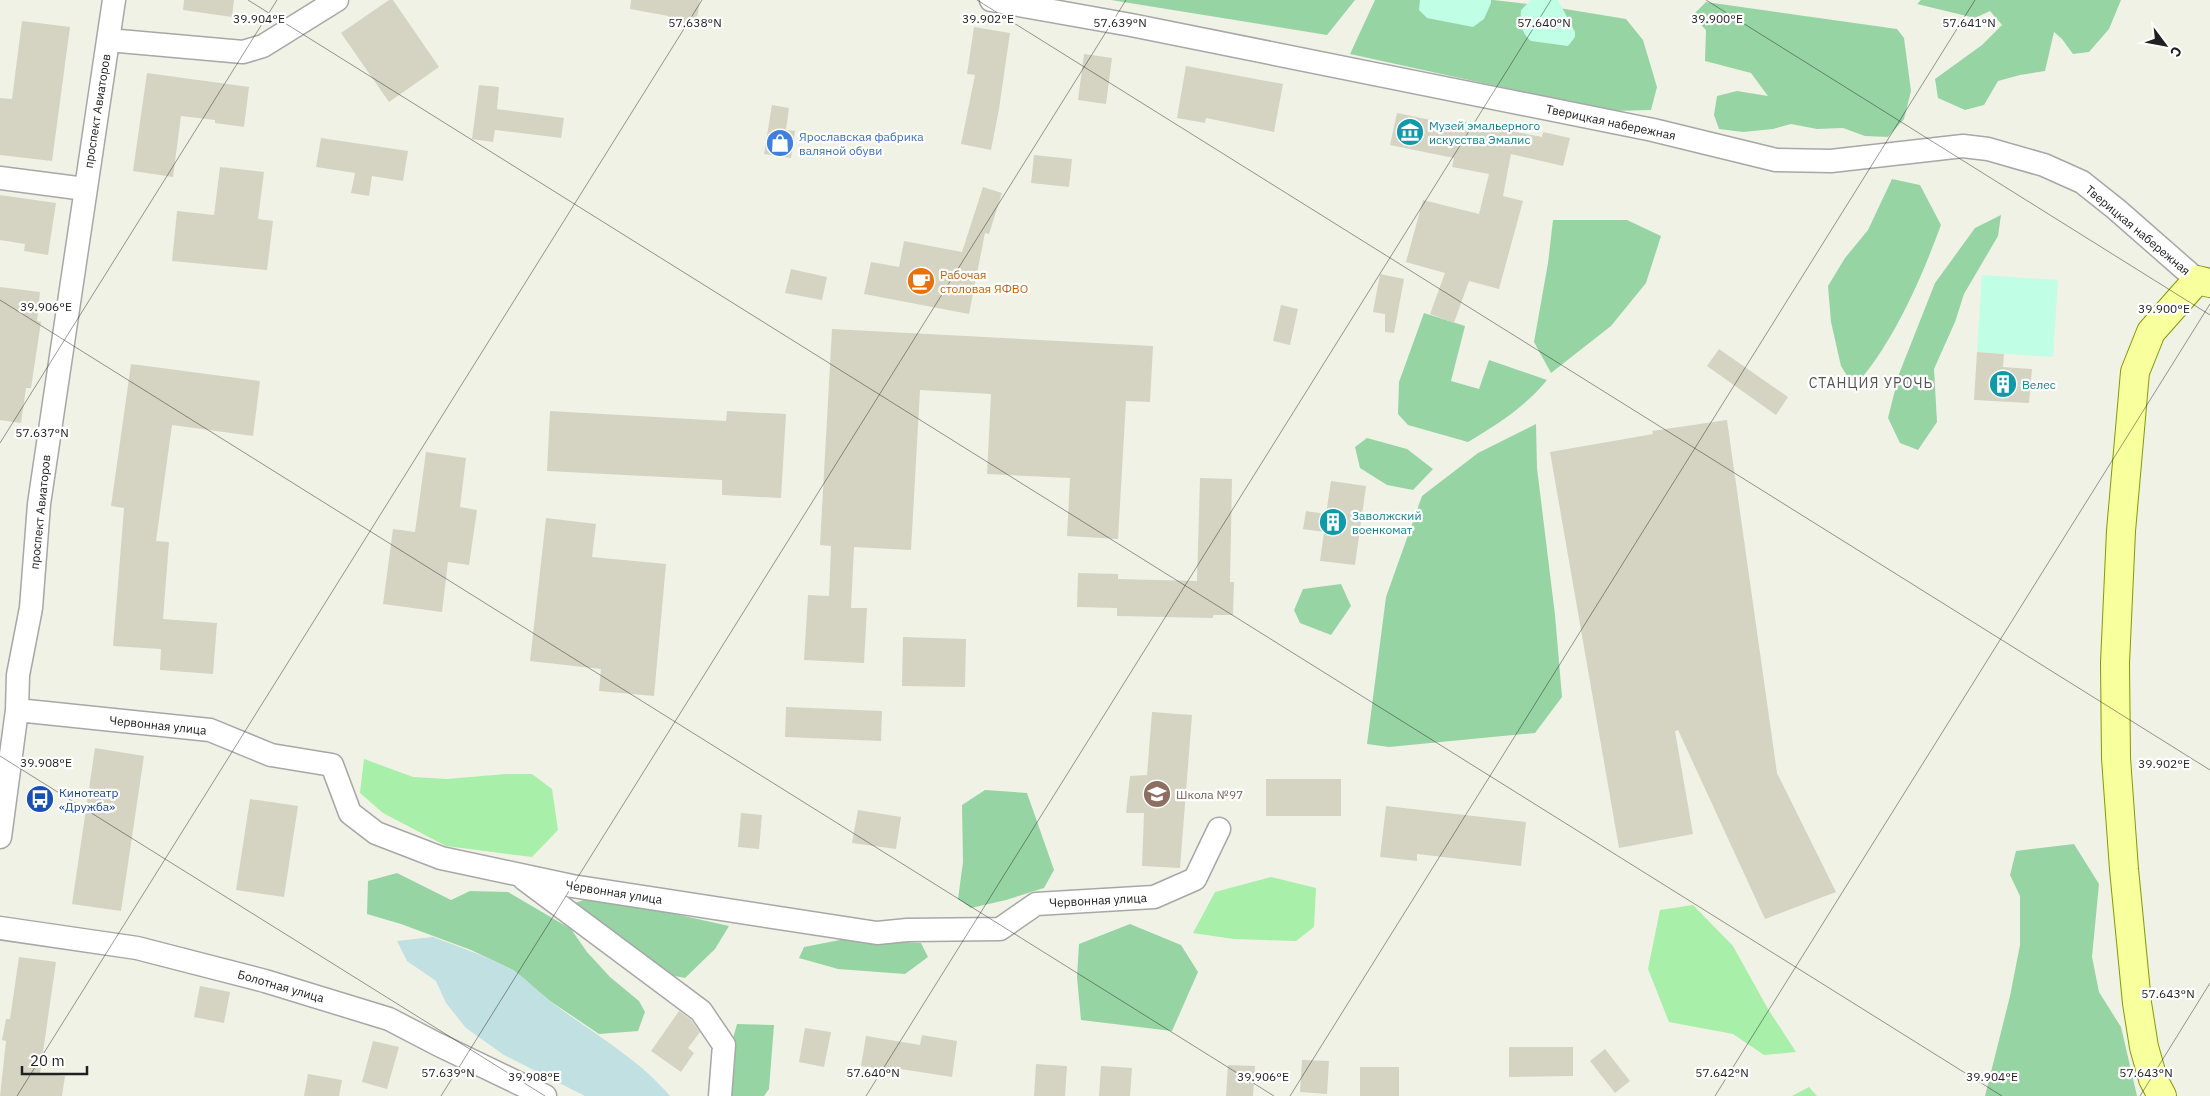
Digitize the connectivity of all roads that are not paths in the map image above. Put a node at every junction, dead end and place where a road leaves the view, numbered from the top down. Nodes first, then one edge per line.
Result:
1 (114, 0) edge
2 (337, 0) edge
3 (991, 0) edge
4 (108, 40) junction
5 (0, 178) edge
6 (85, 190) junction
7 (2203, 282) edge
8 (17, 710) junction
9 (1219, 829) dead end
10 (0, 837) edge
11 (520, 875) junction
12 (0, 928) edge
13 (545, 1096) edge
14 (720, 1096) edge
15 (2162, 1096) edge

1 - 4 street, проспект Авиаторов
2 - 4 street
3 - 7 street, Тверицкая набережная
4 - 6 street, проспект Авиаторов
5 - 6 street
6 - 8 street, проспект Авиаторов
7 - 15 main road
8 - 10 street, проспект Авиаторов
8 - 11 street, Червонная улица
9 - 11 street, Червонная улица
11 - 14 street
12 - 13 street, Болотная улица

